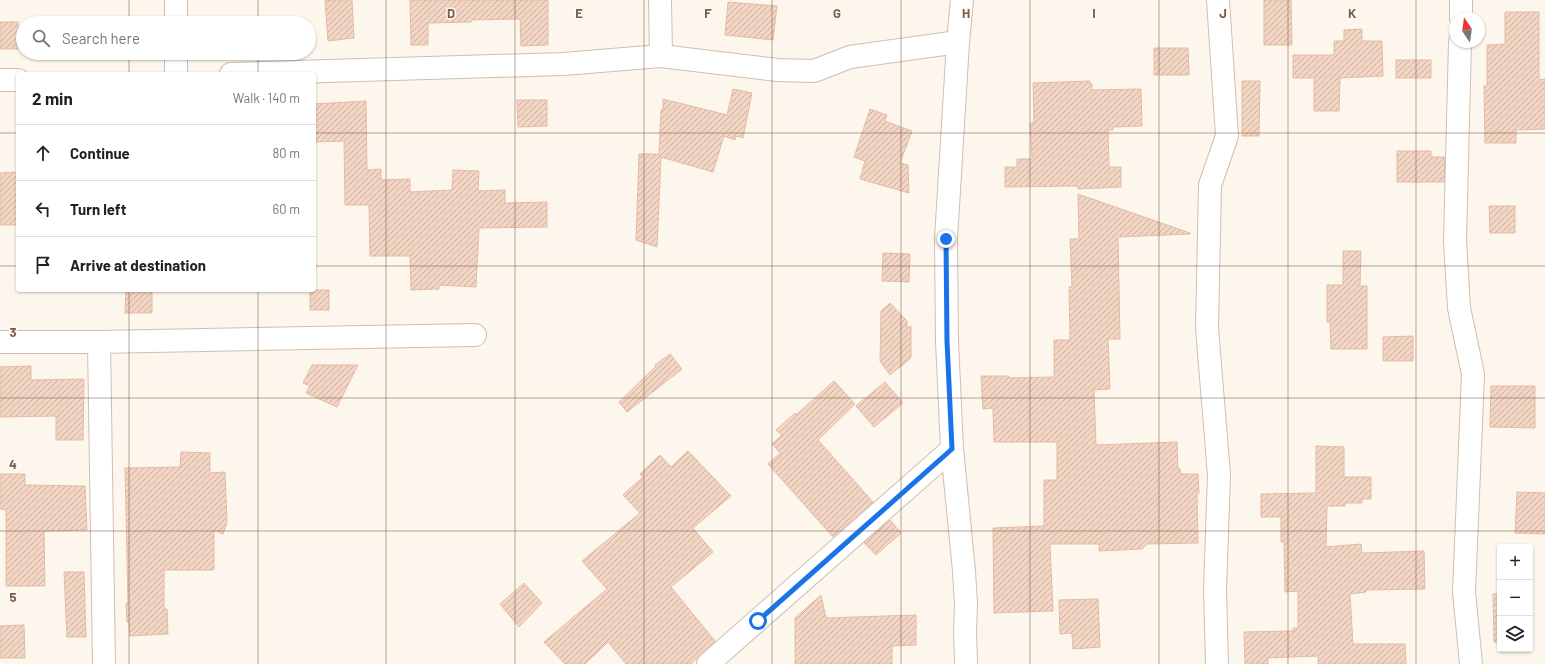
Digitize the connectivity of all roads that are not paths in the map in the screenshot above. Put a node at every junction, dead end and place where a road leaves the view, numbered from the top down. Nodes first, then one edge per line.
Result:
1 (176, 0) edge
2 (660, 0) edge
3 (962, 0) edge
4 (1218, 0) edge
5 (1461, 0) edge
6 (1461, 12) edge
7 (176, 16) edge
8 (958, 42) junction
9 (1460, 48) edge
10 (661, 56) junction
11 (176, 60) edge
12 (176, 72) edge
13 (297, 72) edge
14 (0, 80) edge
15 (16, 80) edge
16 (475, 335) dead end
17 (0, 342) edge
18 (99, 342) junction
19 (952, 449) junction
20 (104, 664) edge
21 (708, 664) edge
22 (966, 664) edge
23 (1217, 664) edge
24 (1471, 664) edge

1 - 7 street
2 - 10 street
3 - 8 street
4 - 23 street
5 - 6 street
8 - 10 street
8 - 19 street
9 - 24 street
10 - 13 street
11 - 12 street
14 - 15 street
16 - 18 street
17 - 18 street
18 - 20 street
19 - 21 street
19 - 22 street

